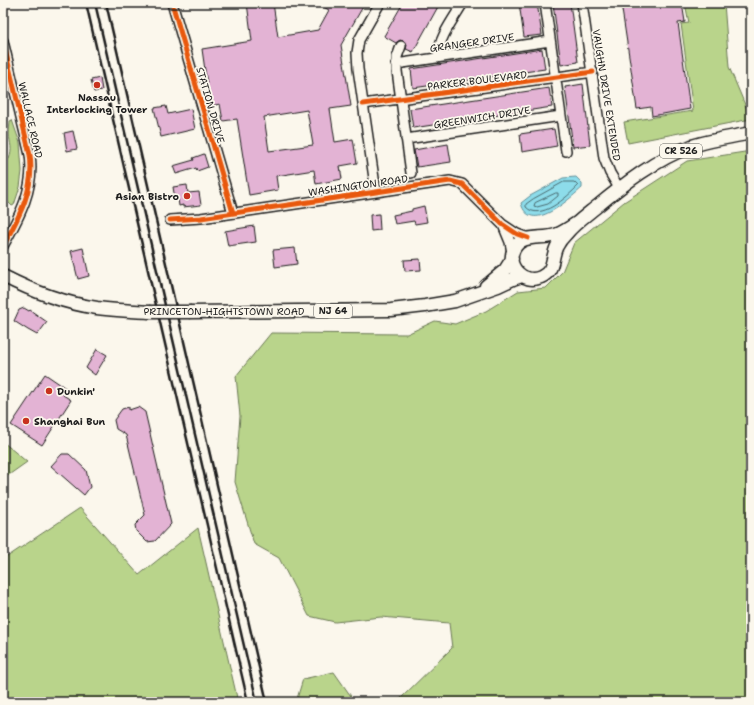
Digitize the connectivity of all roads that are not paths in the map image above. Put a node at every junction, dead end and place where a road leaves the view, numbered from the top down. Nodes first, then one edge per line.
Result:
1 (172, 3) edge
2 (380, 3) edge
3 (463, 3) edge
4 (545, 3) edge
5 (582, 3) edge
6 (3, 41) edge
7 (550, 42) junction
8 (401, 46) dead end
9 (438, 58) junction
10 (396, 64) junction
11 (592, 72) junction
12 (555, 78) junction
13 (401, 99) junction
14 (363, 104) junction
15 (561, 116) junction
16 (751, 133) edge
17 (406, 140) junction
18 (566, 151) dead end
19 (411, 173) dead end
20 (619, 188) junction
21 (376, 192) junction
22 (233, 213) junction
23 (170, 220) dead end
24 (578, 222) junction
25 (502, 224) junction
26 (531, 238) junction
27 (3, 246) edge
28 (512, 256) junction
29 (553, 257) junction
30 (3, 276) edge
31 (522, 276) junction
32 (473, 294) junction

1 - 22 street, STATION DRIVE
2 - 14 street
3 - 9 street
4 - 7 street
5 - 11 street, VAUGHN DRIVE EXTENDED
6 - 27 street, WALLACE ROAD
7 - 9 street, GRANGER DRIVE
7 - 12 street
8 - 10 street
9 - 10 street, GRANGER DRIVE
10 - 13 street
11 - 12 street, PARKER BOULEVARD
11 - 20 street, VAUGHN DRIVE EXTENDED
12 - 13 street, PARKER BOULEVARD
12 - 15 street
13 - 14 street, PARKER BOULEVARD
13 - 17 street
14 - 21 street
15 - 17 street, GREENWICH DRIVE
15 - 18 street
16 - 20 main road, CR 526
17 - 19 street
20 - 24 main road, CR 526
21 - 22 street, WASHINGTON ROAD
21 - 25 street, WASHINGTON ROAD
22 - 23 street, WASHINGTON ROAD
24 - 26 main road, CR 526
24 - 29 main road, CR 526
25 - 26 street, WASHINGTON ROAD
25 - 28 street, WASHINGTON ROAD
26 - 28 main road
26 - 29 main road
28 - 31 main road
28 - 32 main road, PRINCETON-HIGHTSTOWN ROAD / NJ 64
29 - 31 main road, CR 526
30 - 32 main road, PRINCETON-HIGHTSTOWN ROAD / NJ 64, bridge
31 - 32 main road, PRINCETON-HIGHTSTOWN ROAD / NJ 64

